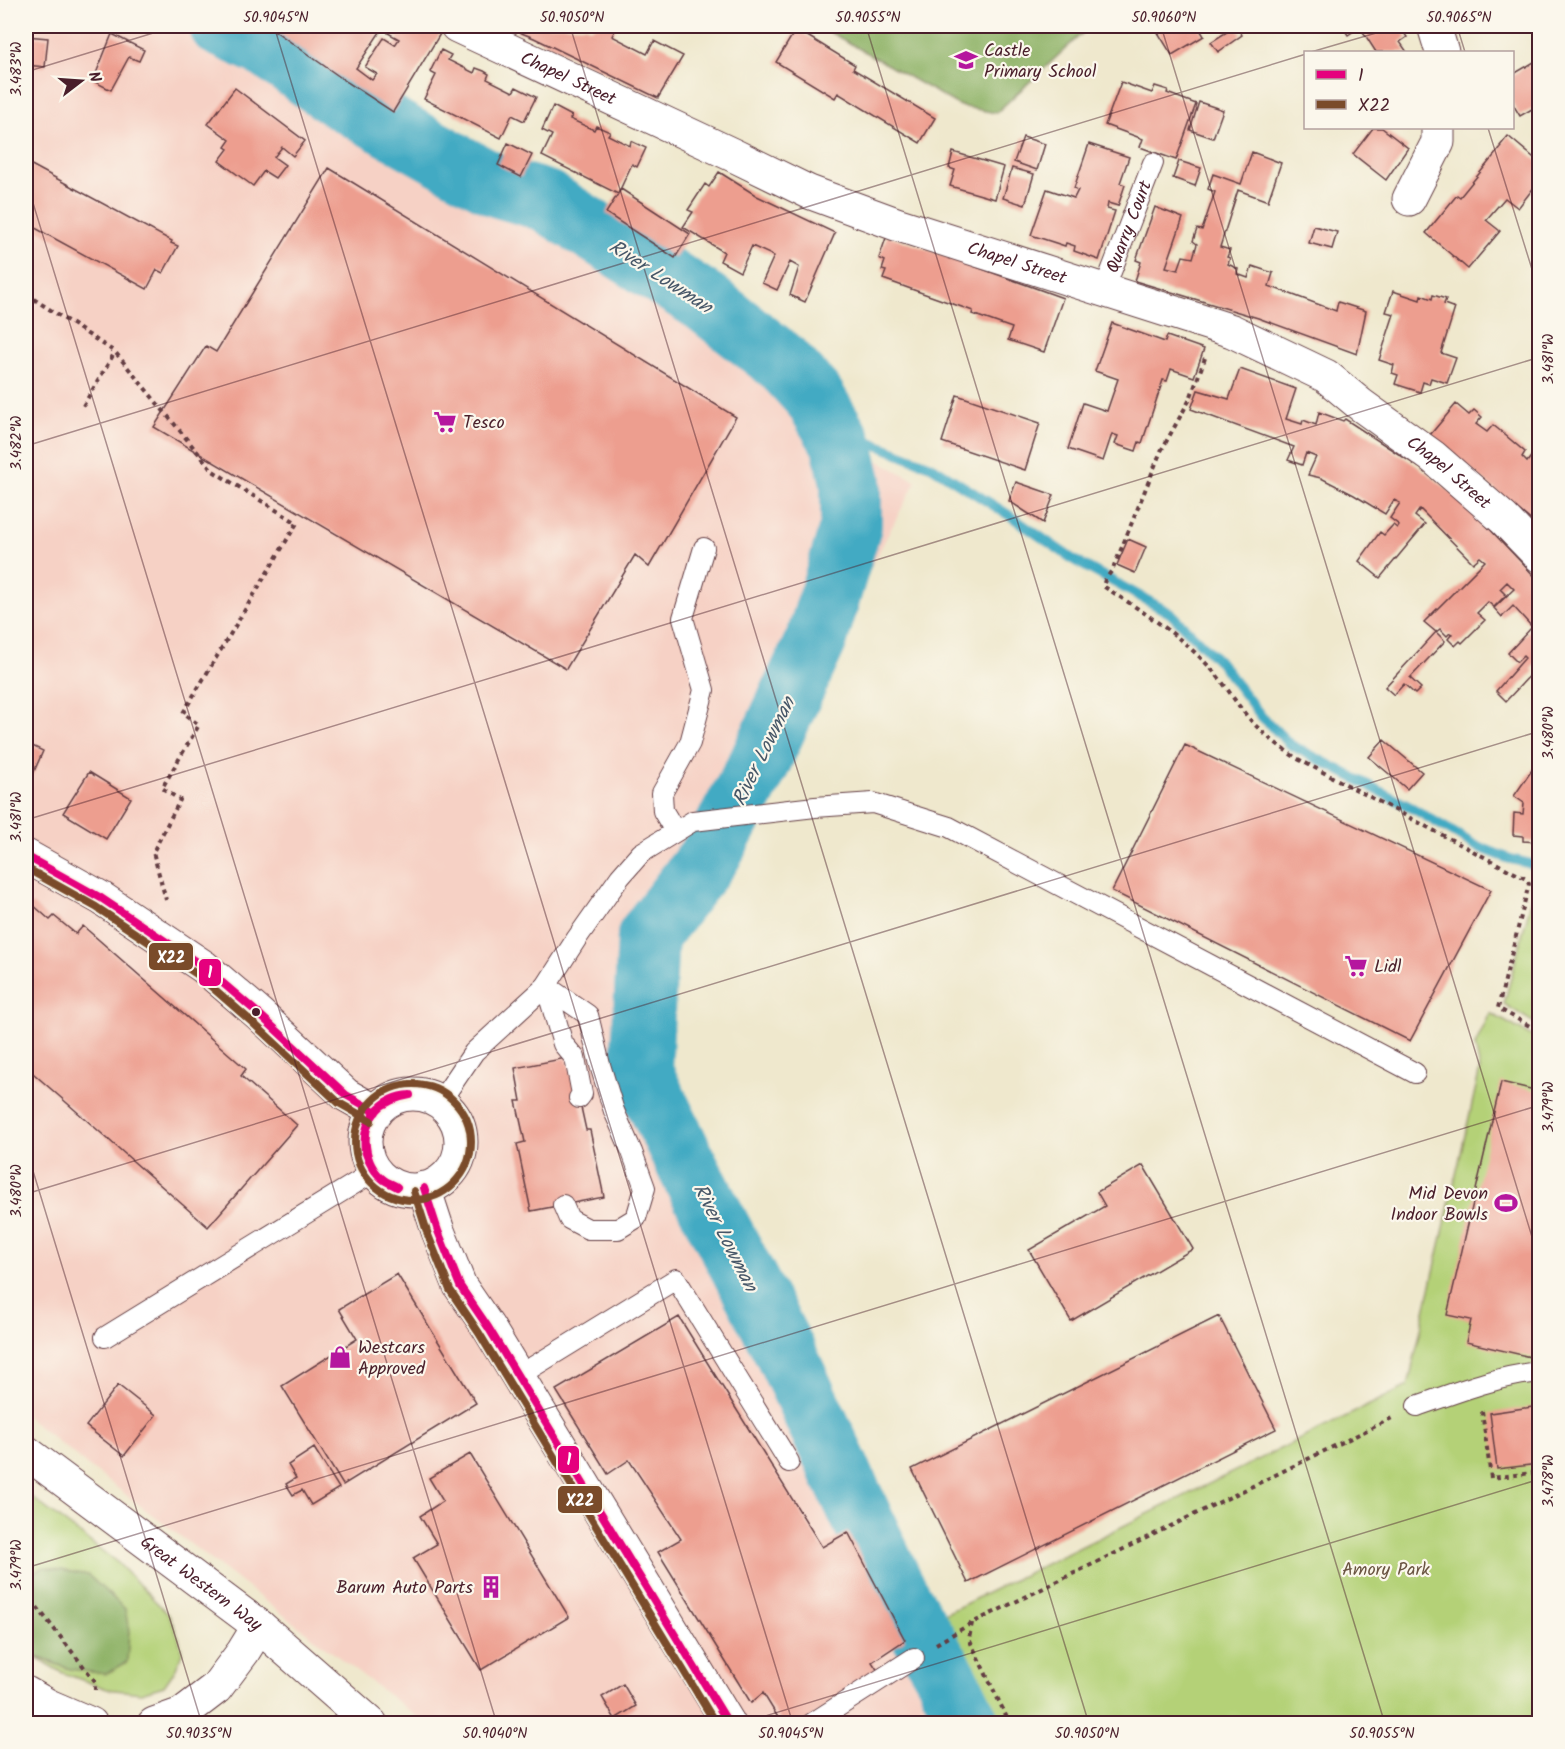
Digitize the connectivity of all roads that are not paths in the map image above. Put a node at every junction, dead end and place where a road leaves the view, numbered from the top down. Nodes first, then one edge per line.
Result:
1 (457, 26) edge
2 (1434, 26) edge
3 (1442, 51) edge
4 (1438, 129) edge
5 (1153, 163) dead end
6 (1409, 199) dead end
7 (1104, 290) junction
8 (704, 548) dead end
9 (1539, 556) edge
10 (675, 831) junction
11 (26, 856) edge
12 (546, 986) junction
13 (1415, 1072) dead end
14 (579, 1098) dead end
15 (440, 1102) junction
16 (376, 1112) junction
17 (375, 1172) junction
18 (424, 1188) junction
19 (563, 1205) dead end
20 (105, 1337) dead end
21 (1539, 1372) edge
22 (518, 1376) junction
23 (1417, 1406) road end
24 (26, 1452) edge
25 (789, 1462) dead end
26 (259, 1626) junction
27 (914, 1658) dead end
28 (26, 1693) edge
29 (93, 1708) edge
30 (154, 1724) edge
31 (371, 1724) edge
32 (729, 1724) edge
33 (811, 1724) edge

1 - 7 street, Chapel Street
2 - 3 street
4 - 6 street
5 - 7 lane, Quarry Court
7 - 9 street, Chapel Street
8 - 10 lane
10 - 12 lane
10 - 13 lane
11 - 16 street
12 - 14 lane
12 - 15 lane
12 - 19 lane
15 - 16 street
15 - 18 street
16 - 17 street
17 - 18 street
17 - 20 lane
18 - 22 street
21 - 23 lane
22 - 25 lane
22 - 32 street
24 - 26 street, Great Western Way
26 - 30 street
26 - 31 street, Great Western Way
27 - 33 lane
28 - 29 street

